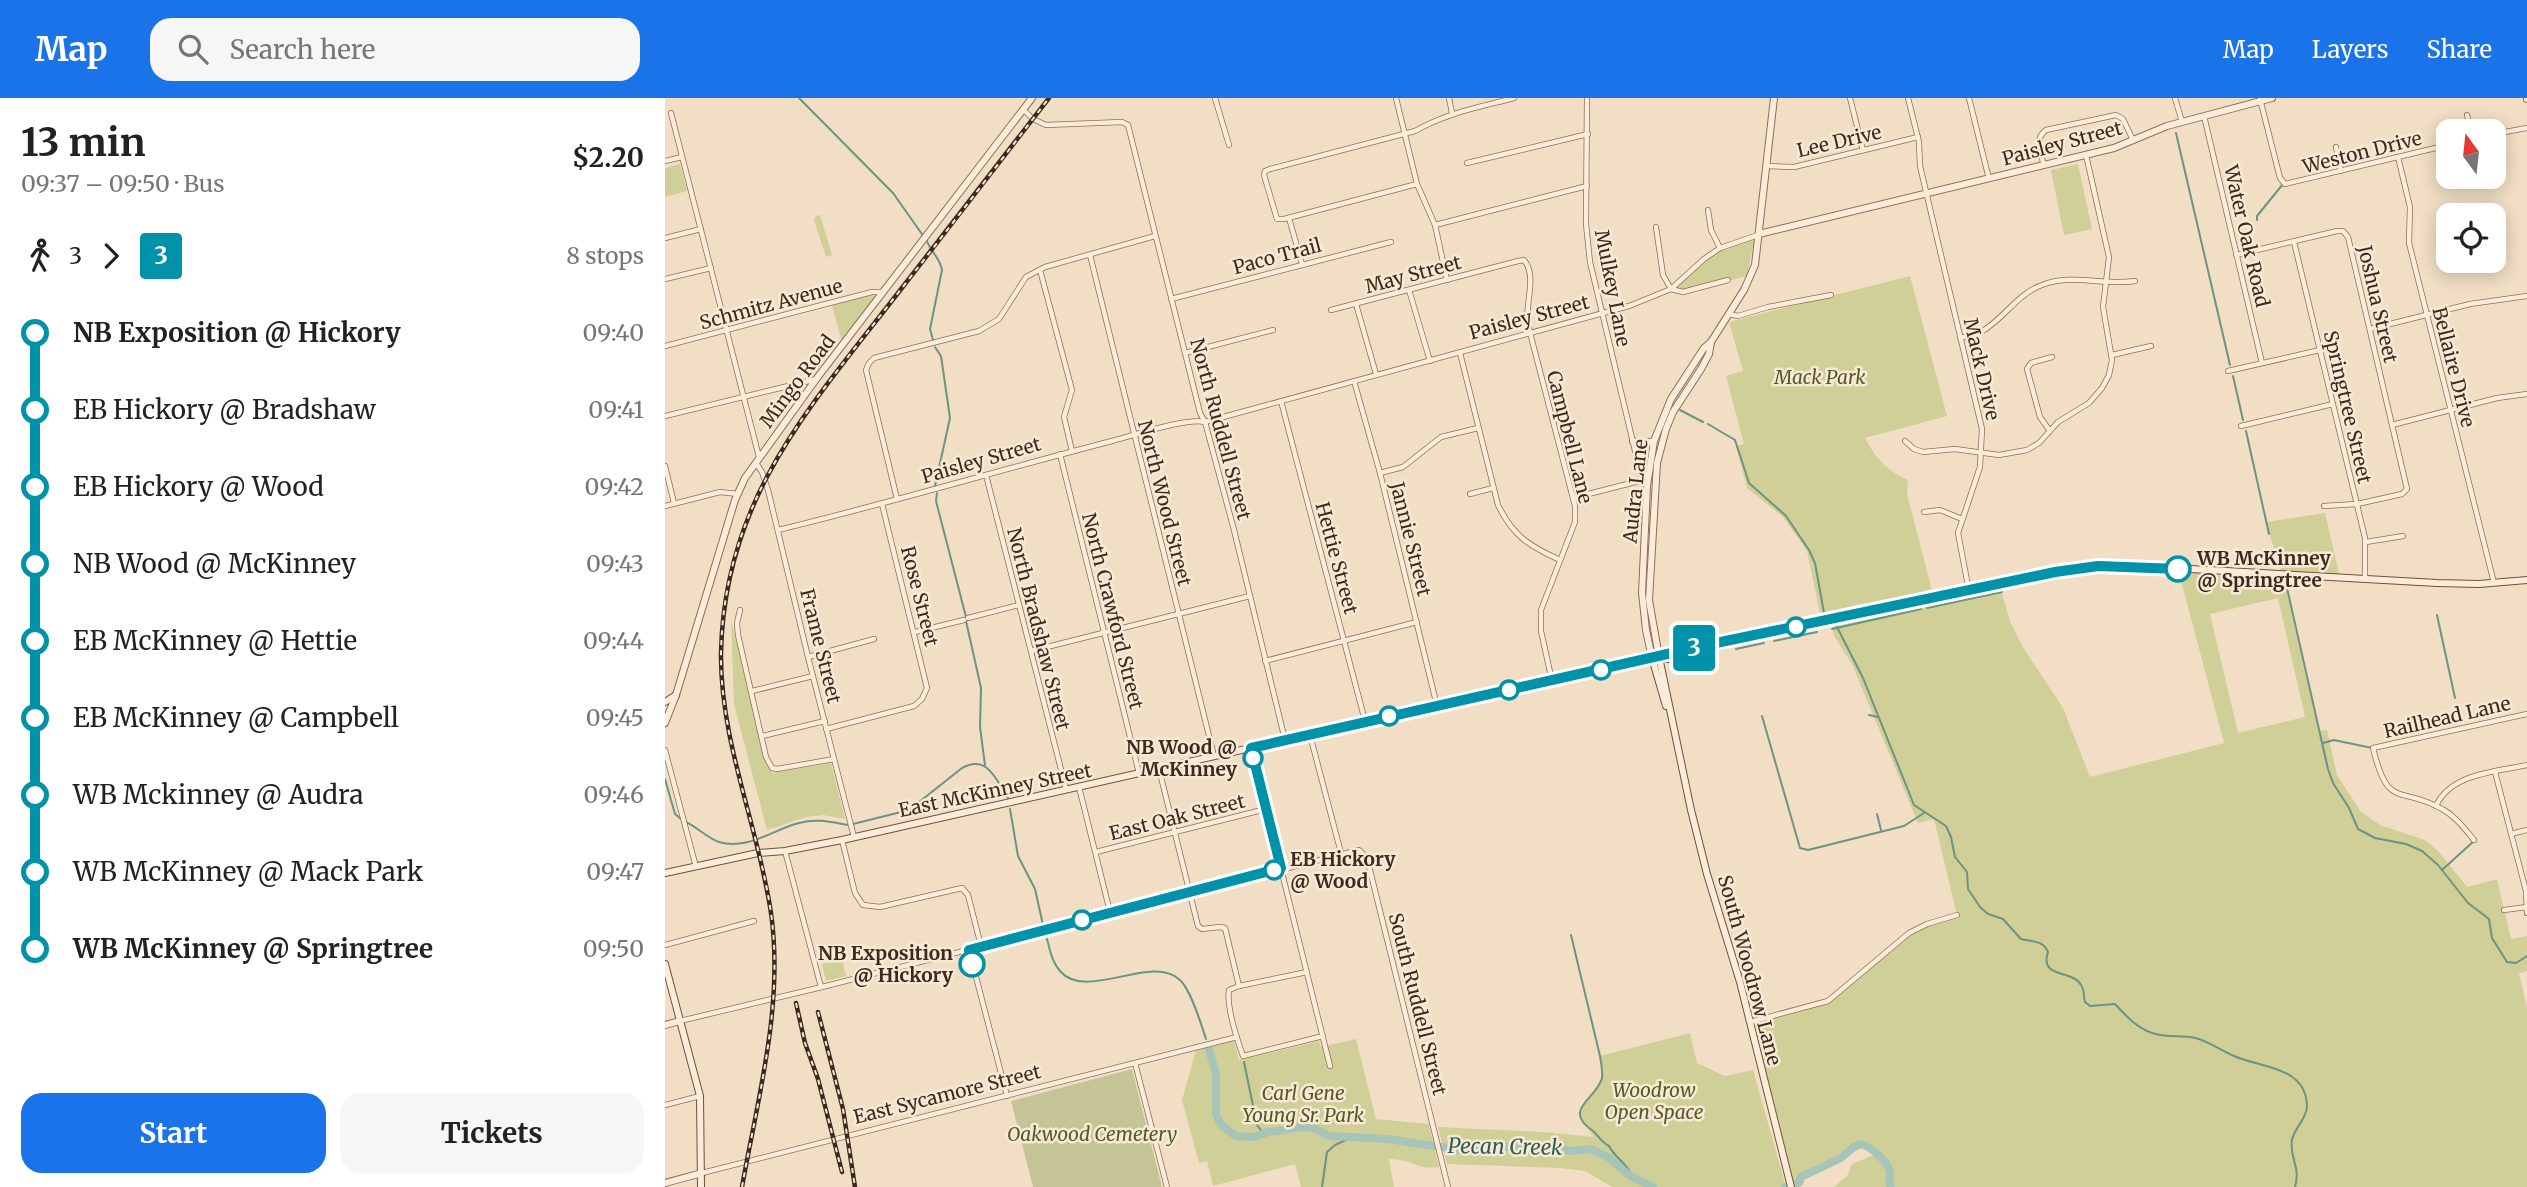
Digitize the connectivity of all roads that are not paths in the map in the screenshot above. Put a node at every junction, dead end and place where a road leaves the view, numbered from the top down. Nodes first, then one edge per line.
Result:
1 (1032, 98) edge
2 (1215, 98) edge
3 (1396, 98) edge
4 (1449, 98) edge
5 (1514, 98) edge
6 (1587, 98) edge
7 (1774, 98) edge
8 (1850, 98) edge
9 (1908, 98) edge
10 (1969, 98) edge
11 (2175, 98) edge
12 (2272, 98) edge
13 (2261, 99) edge
14 (1023, 109) junction
15 (671, 113) dead end
16 (1453, 113) junction
17 (2467, 115) dead end
18 (2204, 116) junction
19 (2468, 119) edge
20 (2182, 122) junction
21 (2527, 128) edge
22 (2506, 132) edge
23 (1405, 133) junction
24 (1588, 134) junction
25 (1918, 137) junction
26 (2133, 140) junction
27 (1229, 145) dead end
28 (2336, 147) dead end
29 (2436, 148) edge
30 (1863, 150) junction
31 (2086, 155) junction
32 (682, 157) junction
33 (2398, 157) junction
34 (665, 161) edge
35 (1467, 163) dead end
36 (2044, 165) junction
37 (1766, 166) junction
38 (2341, 171) junction
39 (1989, 179) junction
40 (1417, 184) junction
41 (1587, 187) junction
42 (1928, 194) junction
43 (1708, 210) dead end
44 (1289, 218) junction
45 (1435, 225) junction
46 (1656, 227) dead end
47 (701, 229) junction
48 (1759, 234) junction
49 (1155, 236) junction
50 (665, 238) edge
51 (1391, 242) dead end
52 (2294, 242) junction
53 (1720, 248) junction
54 (2237, 255) junction
55 (1090, 256) junction
56 (1302, 264) junction
57 (1502, 265) joint
58 (711, 268) junction
59 (1040, 270) junction
60 (665, 279) edge
61 (1447, 280) junction
62 (1728, 280) dead end
63 (2135, 281) dead end
64 (2107, 283) junction
65 (1671, 289) junction
66 (1409, 290) junction
67 (884, 292) junction
68 (1831, 295) dead end
69 (2527, 296) edge
70 (1171, 299) junction
71 (1356, 304) junction
72 (1331, 310) dead end
73 (1602, 314) junction
74 (1729, 314) junction
75 (2427, 315) junction
76 (2370, 329) junction
77 (726, 330) junction
78 (1273, 330) dead end
79 (1530, 333) junction
80 (1960, 338) junction
81 (1711, 342) junction
82 (665, 346) edge
83 (2151, 346) dead end
84 (2320, 350) junction
85 (1185, 353) junction
86 (1459, 353) junction
87 (2112, 355) junction
88 (2052, 357) dead end
89 (1430, 361) junction
90 (2262, 363) junction
91 (2228, 371) dead end
92 (1376, 374) junction
93 (817, 378) junction
94 (1682, 380) junction
95 (1354, 381) junction
96 (1690, 385) junction
97 (2527, 394) edge
98 (744, 396) junction
99 (1281, 401) junction
100 (2333, 404) junction
101 (2451, 410) junction
102 (665, 416) edge
103 (1205, 422) junction
104 (2392, 425) junction
105 (2241, 426) dead end
106 (1478, 428) junction
107 (2050, 431) junction
108 (1133, 435) junction
109 (1633, 441) junction
110 (1654, 441) junction
111 (1905, 441) dead end
112 (1072, 451) junction
113 (1982, 453) junction
114 (1060, 454) junction
115 (757, 461) junction
116 (665, 466) edge
117 (1380, 473) junction
118 (986, 475) junction
119 (1648, 480) junction
120 (1493, 488) junction
121 (738, 494) junction
122 (1470, 494) dead end
123 (1573, 498) junction
124 (897, 499) junction
125 (674, 503) junction
126 (882, 504) junction
127 (2357, 504) junction
128 (665, 506) edge
129 (2324, 506) dead end
130 (1924, 512) dead end
131 (1962, 519) junction
132 (778, 530) junction
133 (2403, 536) dead end
134 (2366, 542) junction
135 (1560, 560) junction
136 (2365, 580) junction
137 (2527, 580) edge
138 (2494, 583) junction
139 (1969, 591) junction
140 (1250, 596) junction
141 (1019, 605) junction
142 (740, 610) dead end
143 (1178, 615) junction
144 (1417, 622) junction
145 (915, 632) junction
146 (1104, 633) junction
147 (874, 639) dead end
148 (1344, 639) junction
149 (1031, 651) junction
150 (808, 657) junction
151 (1656, 658) junction
152 (1265, 661) junction
153 (813, 676) junction
154 (1552, 681) junction
155 (752, 691) junction
156 (676, 695) junction
157 (665, 702) edge
158 (1437, 706) junction
159 (2527, 714) edge
160 (1670, 715) joint
161 (825, 721) junction
162 (1365, 721) junction
163 (665, 723) edge
164 (826, 729) junction
165 (1310, 734) junction
166 (762, 736) junction
167 (1285, 740) junction
168 (1251, 748) junction
169 (665, 750) edge
170 (1214, 757) junction
171 (834, 759) junction
172 (2527, 765) edge
173 (1159, 769) junction
174 (2495, 772) junction
175 (1139, 774) junction
176 (1079, 787) junction
177 (1066, 790) junction
178 (2435, 806) junction
179 (1266, 809) junction
180 (2527, 830) edge
181 (1175, 831) junction
182 (2511, 834) junction
183 (855, 838) junction
184 (842, 840) junction
185 (2474, 840) dead end
186 (785, 851) junction
187 (1096, 852) junction
188 (1341, 853) junction
189 (696, 867) junction
190 (1281, 868) junction
191 (665, 873) edge
192 (1190, 892) junction
193 (2527, 907) edge
194 (2504, 910) dead end
195 (1110, 912) junction
196 (2527, 913) edge
197 (1957, 915) dead end
198 (754, 921) dead end
199 (665, 945) edge
200 (981, 946) junction
201 (969, 950) junction
202 (665, 964) edge
203 (1307, 972) junction
204 (1239, 986) junction
205 (821, 987) junction
206 (680, 1021) junction
207 (1750, 1022) junction
208 (665, 1025) edge
209 (1323, 1036) junction
210 (1237, 1037) junction
211 (1135, 1063) junction
212 (1330, 1066) dead end
213 (700, 1096) junction
214 (1007, 1096) junction
215 (665, 1105) edge
216 (702, 1173) junction
217 (665, 1183) edge
218 (701, 1187) edge
219 (1167, 1187) edge
220 (1448, 1187) edge
221 (1791, 1187) edge

1 - 14 main road, Mingo Road
2 - 27 street
3 - 23 street
4 - 16 street
5 - 16 street
6 - 24 street, Mulkey Lane
7 - 37 main road, Audra Lane
8 - 30 street
9 - 25 street, Mack Drive
10 - 39 street
11 - 20 street
12 - 13 main road, Paisley Street
13 - 18 main road, Paisley Street
13 - 38 street, Weston Drive
14 - 49 street, North Ruddell Street
14 - 67 main road, Mingo Road
15 - 32 street, Frame Street
16 - 23 street
17 - 19 street
18 - 20 main road, Paisley Street
18 - 54 street, Water Oak Road
20 - 26 main road, Paisley Street
21 - 22 street
23 - 40 street
23 - 44 street
24 - 35 street
24 - 41 street, Mulkey Lane
25 - 30 street, Lee Drive
25 - 42 street, Mack Drive
26 - 31 main road, Paisley Street
26 - 36 street
28 - 38 street
29 - 33 street, Weston Drive
30 - 37 street, Lee Drive
31 - 36 main road, Paisley Street
31 - 64 street
32 - 34 street
32 - 47 street, Frame Street
33 - 38 street, Weston Drive
33 - 75 street, Bellaire Drive
36 - 39 main road, Paisley Street
37 - 48 main road, Audra Lane
39 - 42 main road, Paisley Street
40 - 44 street
40 - 45 street
41 - 45 street
41 - 73 street, Mulkey Lane
42 - 48 main road, Paisley Street
42 - 80 street, Mack Drive
43 - 53 street
44 - 56 street
45 - 61 street
46 - 65 street
47 - 50 street
47 - 58 street, Frame Street
48 - 53 street, Paisley Street
48 - 74 main road, Audra Lane
49 - 55 street
49 - 70 street, North Ruddell Street
51 - 56 street, Paco Trail
52 - 54 street, Joshua Street
52 - 76 street, Joshua Street
52 - 84 street, Springtree Street
53 - 65 street, Paisley Street
54 - 90 street, Water Oak Road
55 - 59 street
55 - 108 street, North Wood Street
56 - 70 street, Paco Trail
57 - 61 street, May Street
57 - 79 street, Campbell Lane
58 - 60 street
58 - 77 street, Frame Street
59 - 112 street
59 - 124 street
61 - 66 street, May Street
62 - 65 street
63 - 64 street
64 - 80 street
64 - 87 street
65 - 73 street, Paisley Street
66 - 71 street, May Street
66 - 89 street
67 - 77 street, Schmitz Avenue
67 - 93 main road, Mingo Road
68 - 74 street
69 - 75 street
70 - 85 street, North Ruddell Street
71 - 72 street, May Street
71 - 92 street
73 - 79 street, Paisley Street
73 - 109 street, Mulkey Lane
74 - 81 main road, Audra Lane
75 - 76 street
75 - 101 street, Bellaire Drive
76 - 104 street, Joshua Street
77 - 82 street, Schmitz Avenue
77 - 98 street, Frame Street
78 - 85 street
79 - 86 street, Paisley Street
79 - 123 street, Campbell Lane
80 - 113 street, Mack Drive
81 - 94 main road, Audra Lane
81 - 96 main road, Audra Lane
83 - 87 street
84 - 90 street
84 - 100 street, Springtree Street
85 - 103 street, North Ruddell Street
86 - 89 street, Paisley Street
86 - 106 street
87 - 107 street
88 - 107 street
89 - 92 street, Paisley Street
90 - 91 street
92 - 95 street, Paisley Street
93 - 98 street
93 - 115 main road, Mingo Road
94 - 96 main road
94 - 110 main road, Audra Lane
95 - 99 street, Paisley Street
95 - 117 street, Jannie Street
96 - 119 main road, Audra Lane
97 - 101 street
98 - 102 street
98 - 115 street, Frame Street
99 - 103 street, Paisley Street
99 - 148 street, Hettie Street
100 - 105 street
100 - 127 street, Springtree Street
101 - 104 street
101 - 138 street, Bellaire Drive
103 - 108 street, Paisley Street
103 - 140 street, North Ruddell Street
104 - 127 street, Joshua Street
106 - 117 street
106 - 120 street
107 - 113 street
108 - 112 street, Paisley Street
108 - 143 street, North Wood Street
109 - 110 main road
109 - 119 street, Mulkey Lane
110 - 119 main road, Audra Lane
111 - 113 street
112 - 114 street, Paisley Street
113 - 131 street, Mack Drive
114 - 118 street, Paisley Street
114 - 146 street, North Crawford Street
115 - 121 main road, Mingo Road
115 - 132 street, Frame Street
116 - 125 street
117 - 144 street, Jannie Street
118 - 124 street, Paisley Street
118 - 141 street, North Bradshaw Street
119 - 123 street
119 - 151 main road, Audra Lane
120 - 122 street
120 - 135 street
121 - 125 street
121 - 156 main road, Mingo Road
123 - 135 street, Campbell Lane
124 - 126 street, Paisley Street
125 - 128 street
126 - 132 street, Paisley Street
126 - 145 street, Rose Street
127 - 129 street
127 - 134 street, Springtree Street
130 - 131 street
131 - 139 street, Mack Drive
132 - 150 street, Frame Street
133 - 134 street
134 - 136 street, Springtree Street
135 - 154 street, Campbell Lane
136 - 138 main road, East McKinney Street
136 - 139 main road, East McKinney Street
137 - 138 main road, East McKinney Street
139 - 151 main road, East McKinney Street
140 - 143 street
140 - 152 street, North Ruddell Street
141 - 145 street
141 - 149 street, North Bradshaw Street
142 - 155 street
143 - 146 street
143 - 170 street, North Wood Street
144 - 148 street
144 - 158 street, Jannie Street
145 - 164 street, Rose Street
146 - 149 street
146 - 175 street, North Crawford Street
147 - 150 street
148 - 152 street
148 - 162 street, Hettie Street
149 - 177 street, North Bradshaw Street
150 - 153 street, Frame Street
151 - 154 main road, East McKinney Street
151 - 160 main road, Audra Lane
152 - 167 street, North Ruddell Street
153 - 155 street
153 - 161 street, Frame Street
154 - 158 main road, East McKinney Street
155 - 166 street
156 - 157 main road
156 - 163 main road, Mingo Road
158 - 162 main road, East McKinney Street
159 - 178 street, Railhead Lane
160 - 207 main road, South Woodrow Lane
161 - 164 street, Frame Street
161 - 166 street
162 - 165 main road, East McKinney Street
164 - 171 street, Frame Street
165 - 167 main road, East McKinney Street
165 - 188 street
166 - 171 street
167 - 168 main road, East McKinney Street
168 - 170 main road, East McKinney Street
168 - 179 street
169 - 189 street
170 - 173 main road, East McKinney Street
171 - 183 street, Frame Street
172 - 174 street
173 - 175 main road, East McKinney Street
173 - 181 street
174 - 178 street
174 - 182 street
175 - 176 main road, East McKinney Street
176 - 177 main road, East McKinney Street
176 - 187 street
177 - 183 main road, East McKinney Street
178 - 185 street
179 - 181 street, East Oak Street
179 - 190 street
180 - 182 street
181 - 187 street, East Oak Street
181 - 192 street
182 - 193 street
183 - 184 main road, East McKinney Street
184 - 186 main road, East McKinney Street
184 - 200 street
186 - 189 main road, East McKinney Street
186 - 205 street
187 - 195 street
188 - 190 street
188 - 220 street, South Ruddell Street
189 - 191 main road, East McKinney Street
190 - 192 street
190 - 203 street
192 - 195 street
192 - 204 street
193 - 194 street
193 - 196 street
195 - 200 street
197 - 207 street
198 - 199 street
200 - 201 street
201 - 205 street
201 - 214 street
202 - 206 main road
203 - 204 street
203 - 209 street
204 - 210 street
205 - 206 street
206 - 208 main road
206 - 213 main road
207 - 221 main road, South Woodrow Lane
209 - 210 street
209 - 212 street
210 - 211 street, East Sycamore Street
211 - 214 street, East Sycamore Street
211 - 219 street
213 - 215 street
213 - 216 main road
214 - 216 street, East Sycamore Street
216 - 217 main road, East Sycamore Street
216 - 218 main road

